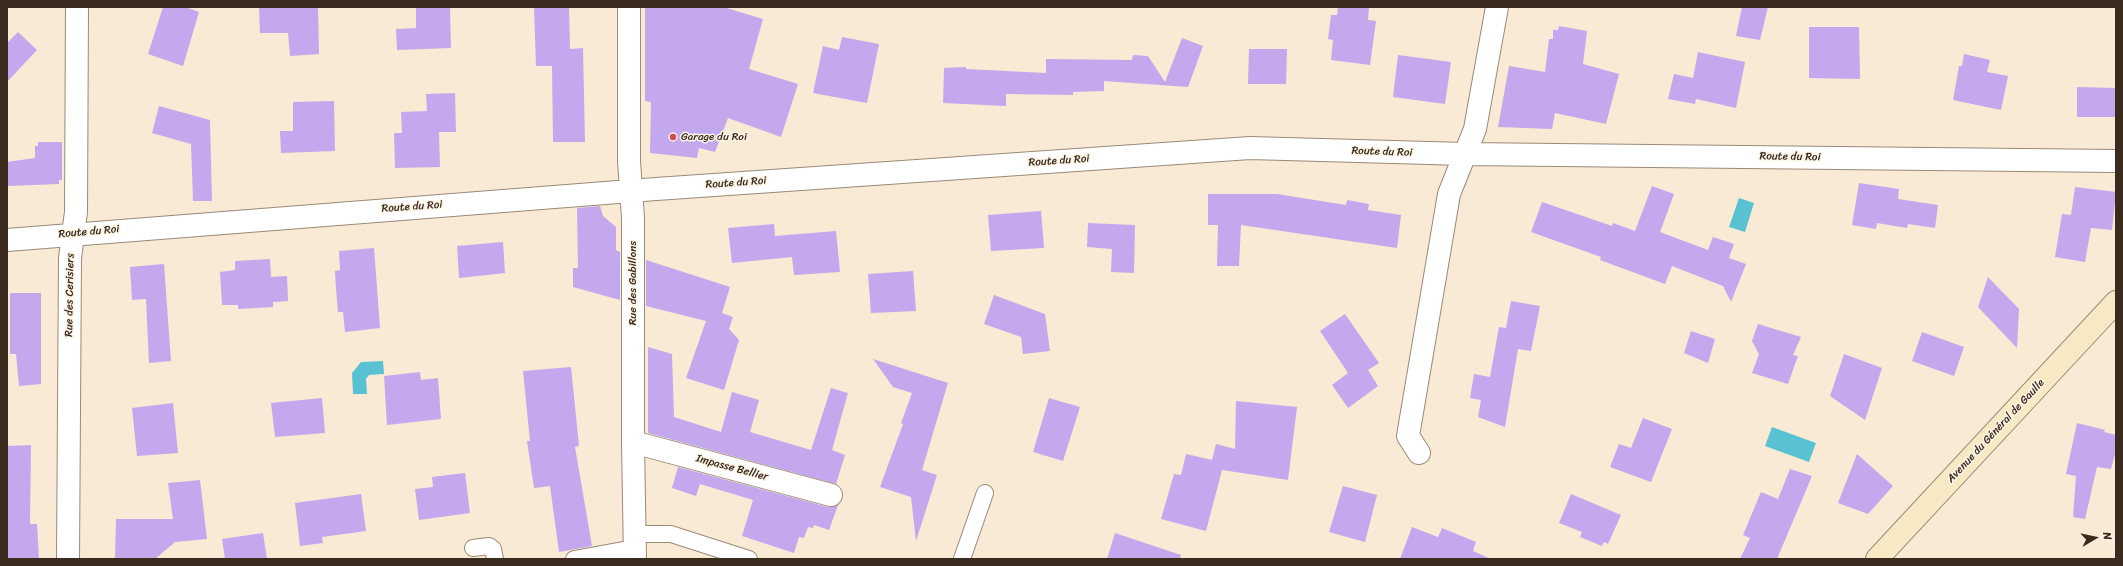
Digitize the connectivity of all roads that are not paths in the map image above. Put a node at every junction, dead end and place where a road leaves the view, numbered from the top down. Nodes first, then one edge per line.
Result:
1 (77, 7) edge
2 (630, 7) edge
3 (1496, 7) edge
4 (1465, 154) junction
5 (2116, 161) edge
6 (631, 191) junction
7 (73, 234) junction
8 (7, 240) edge
9 (2116, 302) edge
10 (633, 442) junction
11 (1419, 453) dead end
12 (985, 493) dead end
13 (831, 495) dead end
14 (634, 547) edge
15 (473, 548) dead end
16 (68, 559) edge
17 (495, 559) edge
18 (574, 559) edge
19 (749, 559) edge
20 (962, 559) edge
21 (1877, 559) edge

1 - 7 street, Rue des Cerisiers
2 - 6 street, Rue des Gabillons
3 - 4 street
4 - 5 street, Route du Roi
4 - 6 street, Route du Roi
4 - 11 street
6 - 7 street, Route du Roi
6 - 10 street, Rue des Gabillons
7 - 8 street, Route du Roi
7 - 16 street, Rue des Cerisiers
9 - 21 main road, Avenue du Général de Gaulle
10 - 13 street, Impasse Bellier
10 - 14 street, Rue des Gabillons
12 - 20 lane
14 - 18 lane
14 - 19 lane
15 - 17 lane

